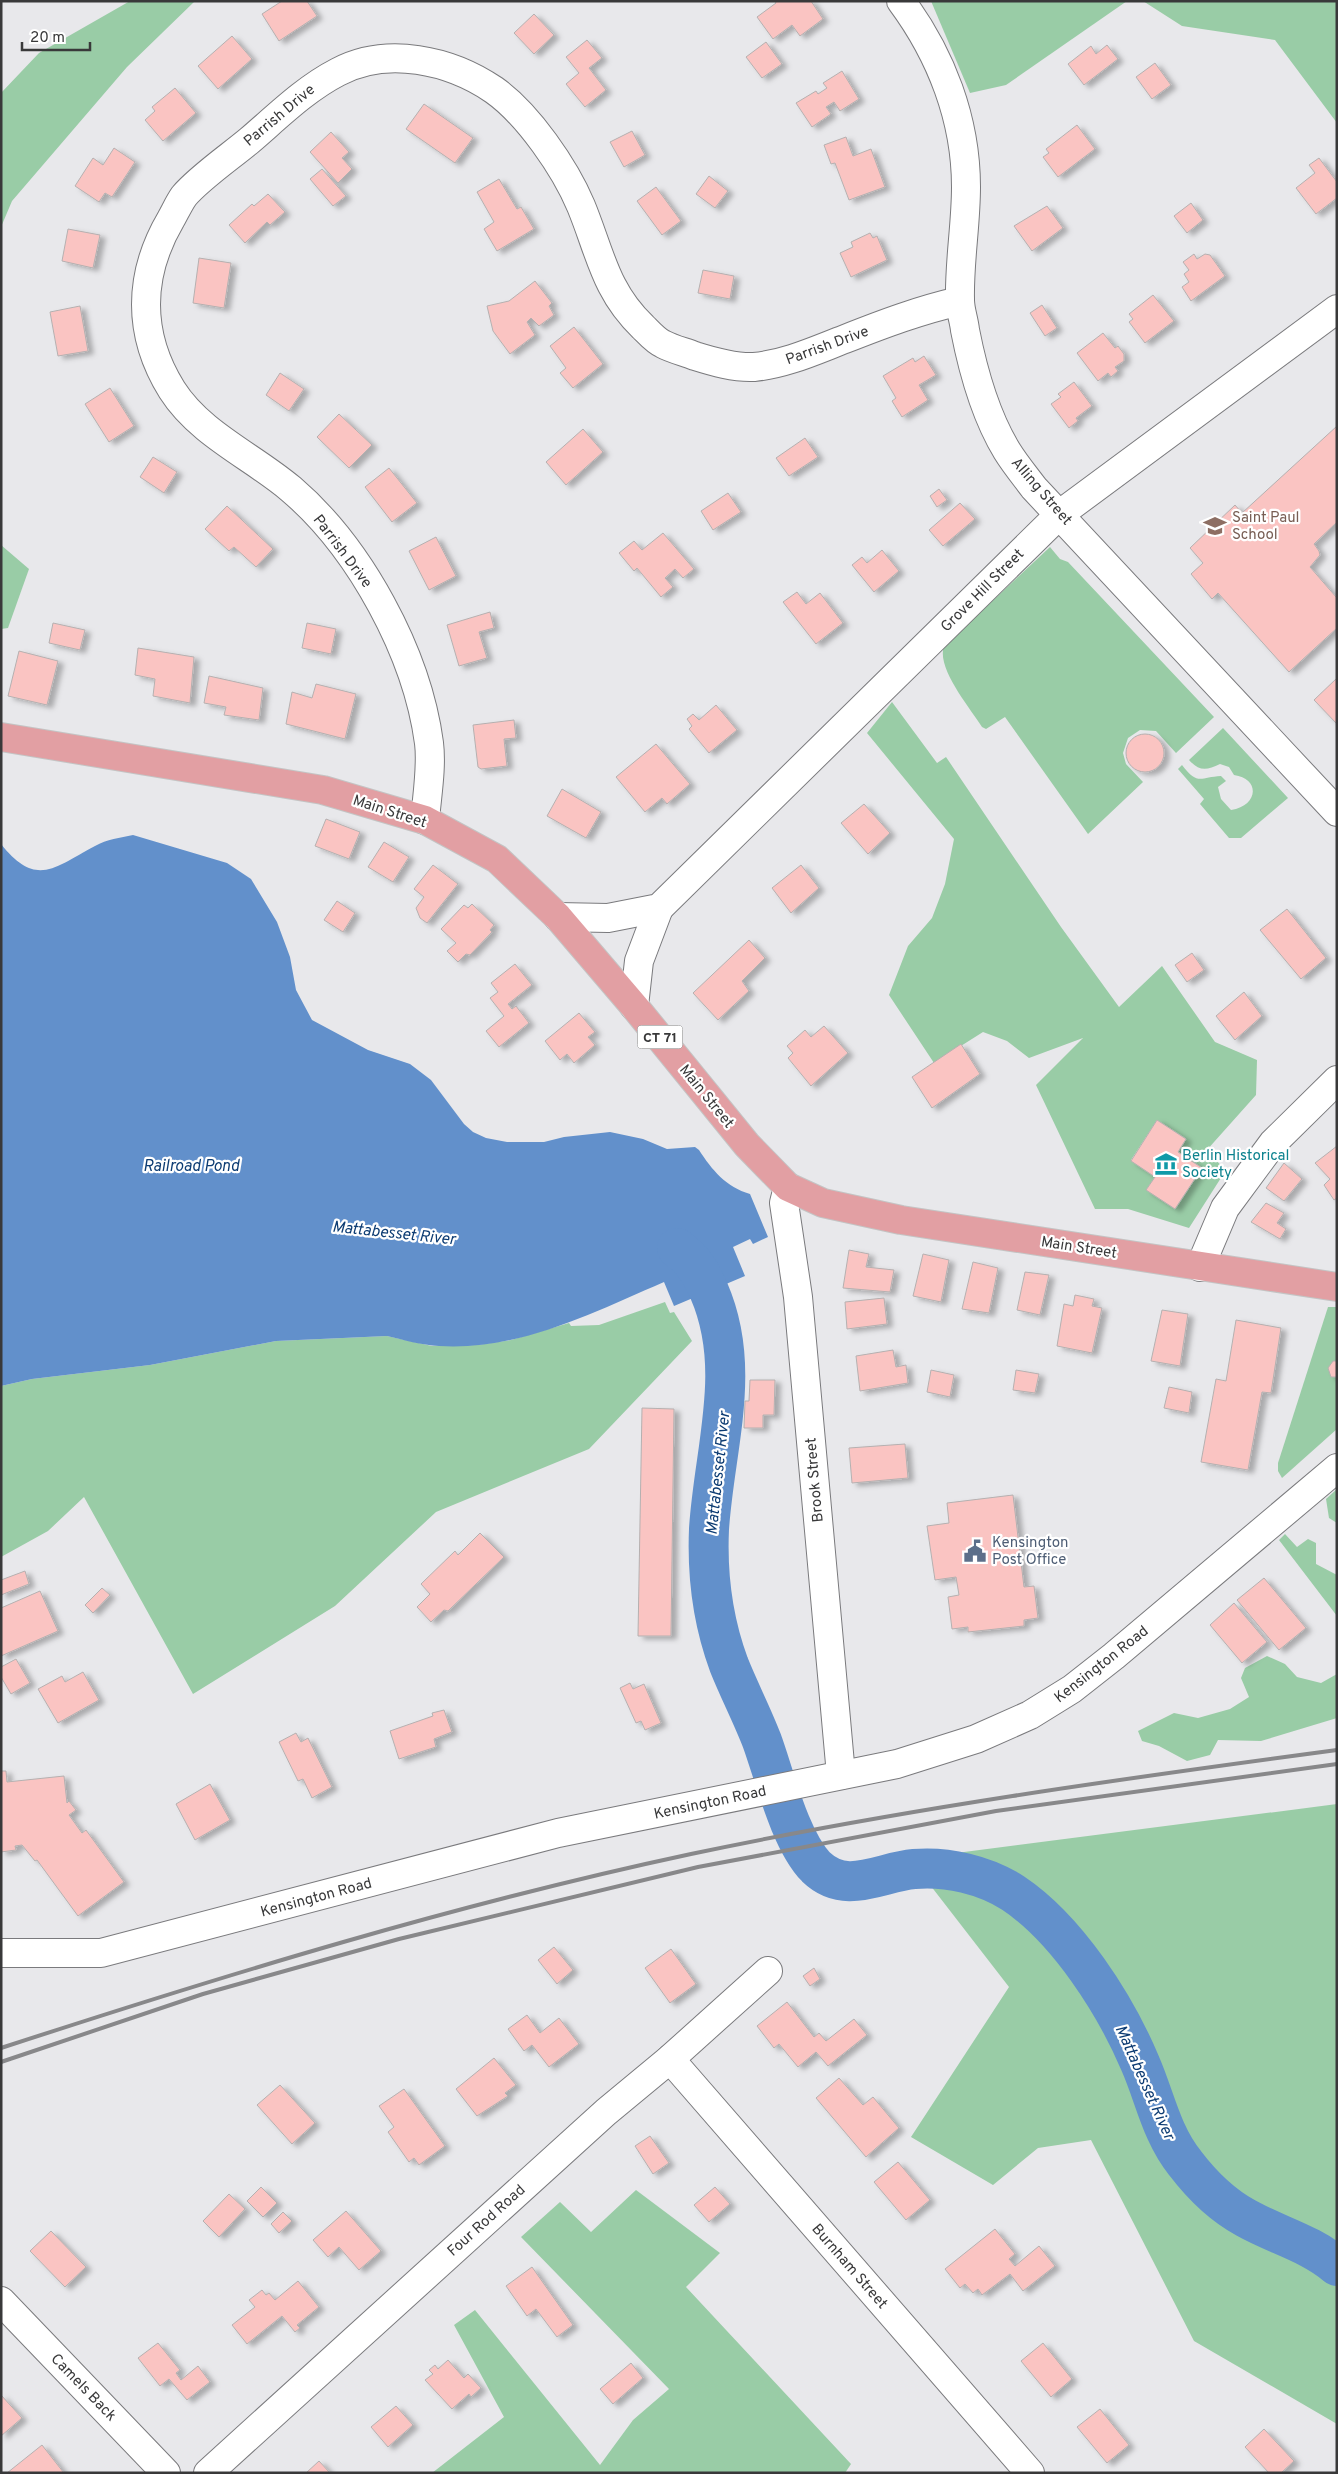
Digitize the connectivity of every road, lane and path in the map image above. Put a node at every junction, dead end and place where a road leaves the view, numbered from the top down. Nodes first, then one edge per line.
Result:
1 (901, 1) edge
2 (960, 301) junction
3 (1337, 309) edge
4 (1060, 514) junction
5 (1, 737) edge
6 (1337, 812) edge
7 (424, 820) junction
8 (659, 908) junction
9 (558, 917) junction
10 (634, 1006) junction
11 (1337, 1080) edge
12 (788, 1187) junction
13 (1200, 1267) junction
14 (1337, 1287) edge
15 (1337, 1468) edge
16 (842, 1775) junction
17 (1, 1953) edge
18 (768, 1972) dead end
19 (670, 2059) junction
20 (1, 2301) edge
21 (166, 2473) edge
22 (208, 2473) edge
23 (1030, 2473) edge

1 - 2 street, Alling Street
2 - 4 street, Alling Street
2 - 7 street, Parrish Drive
3 - 4 street, Grove Hill Street
4 - 6 street, Alling Street
4 - 8 street, Grove Hill Street
5 - 7 main road, Main Street / CT 71
7 - 9 main road, Main Street / CT 71
8 - 9 street
8 - 10 street, Grove Hill Street
9 - 10 main road, Main Street / CT 71
10 - 12 main road, Main Street / CT 71
11 - 13 street
12 - 13 main road, Main Street / CT 71
12 - 16 street, Brook Street
13 - 14 main road, Main Street / CT 71
15 - 16 street, Kensington Road
16 - 17 street, Kensington Road
18 - 19 street, Four Rod Road
19 - 22 street, Four Rod Road
19 - 23 street, Burnham Street
20 - 21 street, Camels Back

